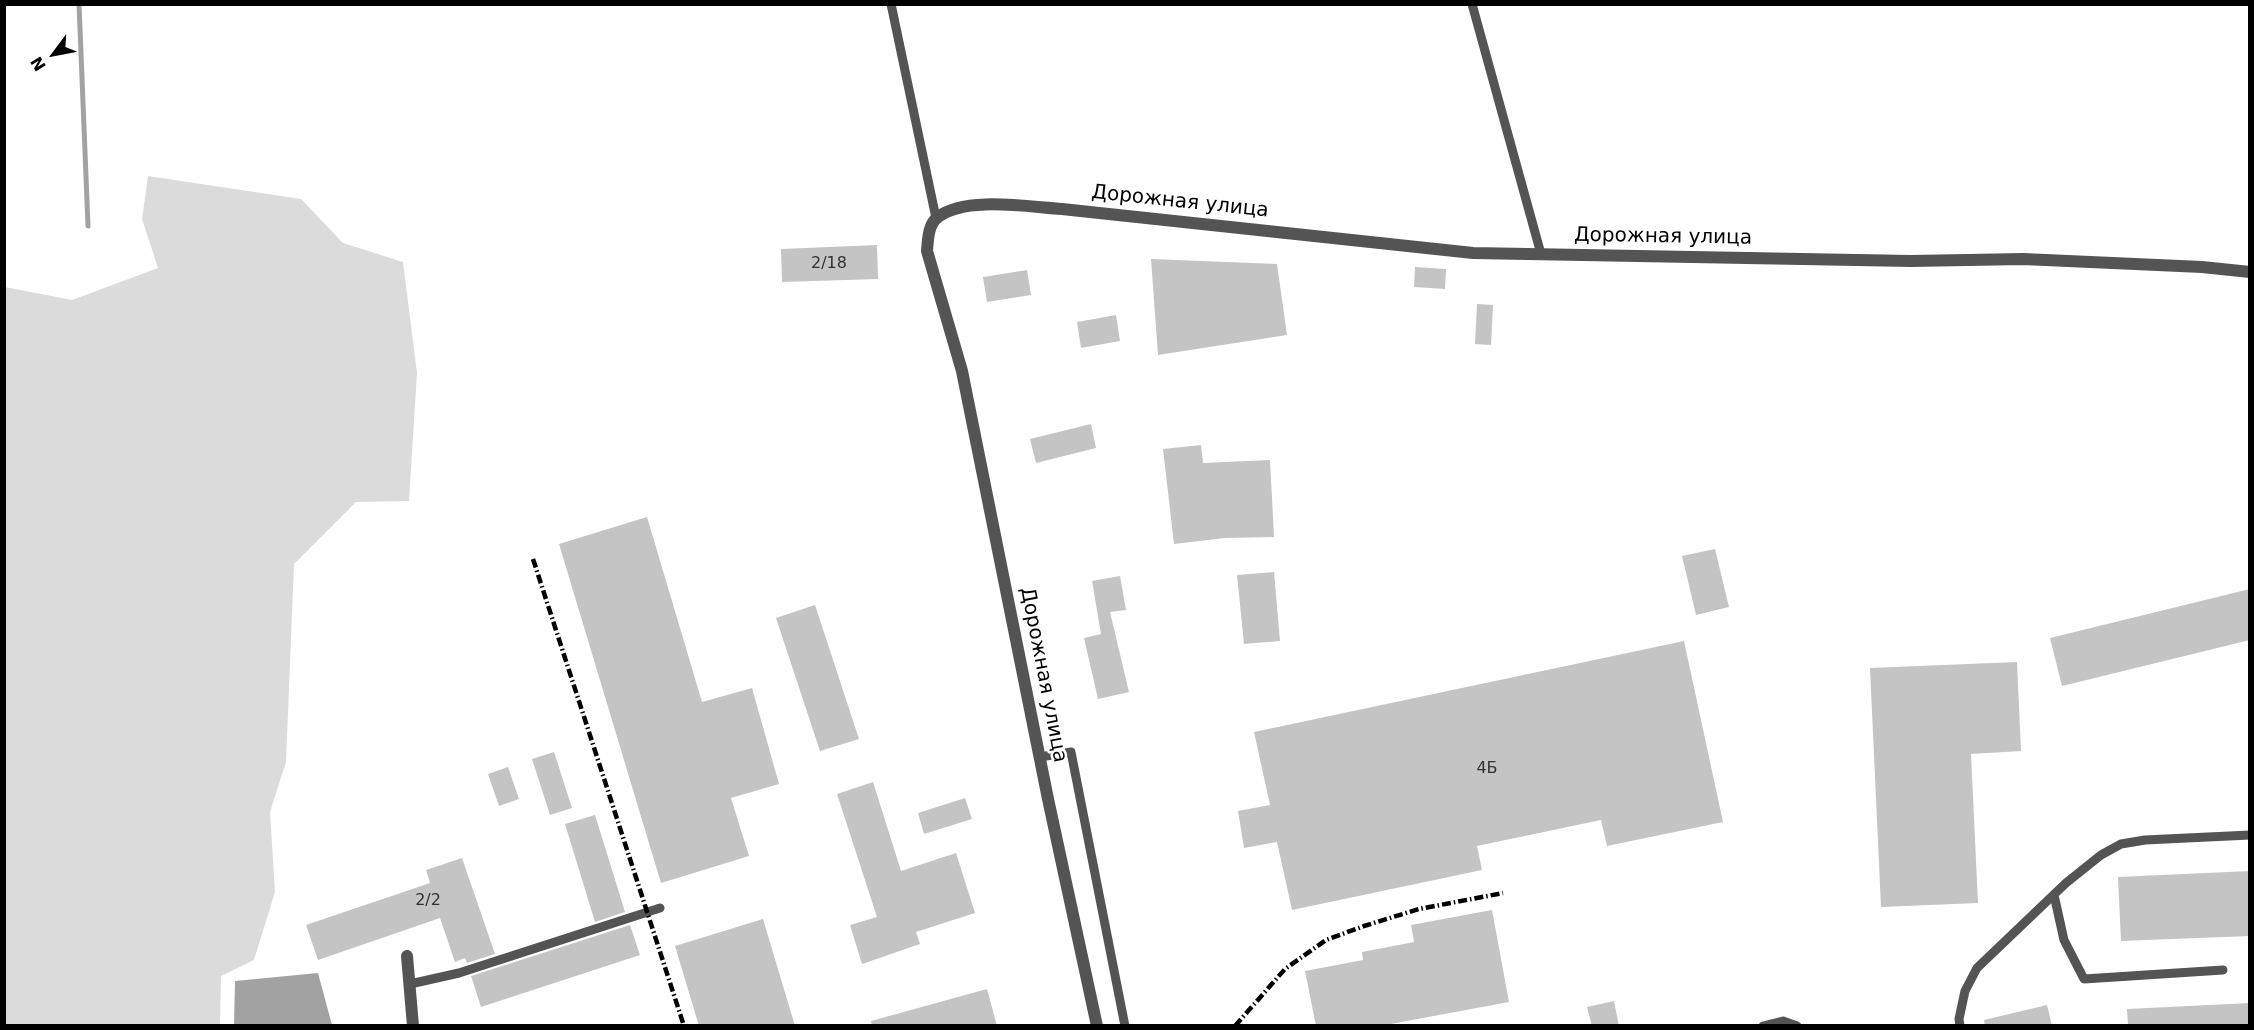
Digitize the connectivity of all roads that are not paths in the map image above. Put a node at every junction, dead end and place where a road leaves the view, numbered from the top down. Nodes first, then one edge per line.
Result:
1 (891, 4) edge
2 (1472, 4) edge
3 (936, 218) junction
4 (1541, 254) junction
5 (2250, 272) edge
6 (1040, 757) junction
7 (2250, 835) edge
8 (2054, 895) junction
9 (660, 908) dead end
10 (407, 956) dead end
11 (2223, 970) dead end
12 (410, 984) junction
13 (414, 1026) edge
14 (1097, 1026) edge
15 (1125, 1026) edge
16 (1763, 1026) edge
17 (1797, 1026) edge
18 (1960, 1026) edge

1 - 3 lane
2 - 4 lane
3 - 4 street, Дорожная улица
3 - 6 street, Дорожная улица
4 - 5 street, Дорожная улица
6 - 14 street, Дорожная улица
6 - 15 lane
7 - 8 lane
8 - 11 lane
8 - 18 lane
9 - 12 lane
10 - 12 street
12 - 13 street
16 - 17 lane

